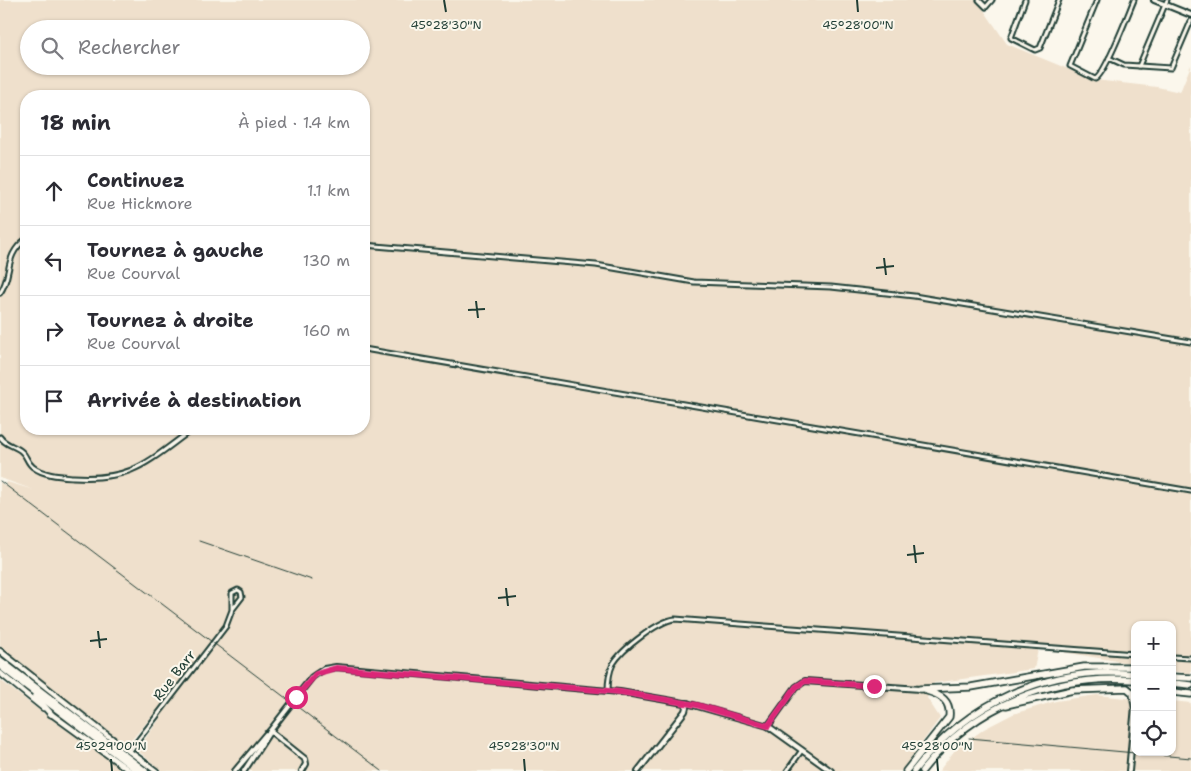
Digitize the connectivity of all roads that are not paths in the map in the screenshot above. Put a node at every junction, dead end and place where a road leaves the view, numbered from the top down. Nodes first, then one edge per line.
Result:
1 (980, 0) edge
2 (992, 0) edge
3 (1025, 0) edge
4 (1060, 0) edge
5 (1097, 0) edge
6 (1134, 0) edge
7 (1154, 0) edge
8 (1166, 2) edge
9 (1191, 16) edge
10 (1191, 21) edge
11 (1109, 58) junction
12 (1140, 66) junction
13 (20, 244) edge
14 (370, 245) edge
15 (0, 293) edge
16 (1191, 342) edge
17 (370, 350) edge
18 (185, 435) edge
19 (0, 437) edge
20 (1191, 491) edge
21 (232, 610) junction
22 (0, 651) edge
23 (1131, 654) edge
24 (1176, 657) edge
25 (0, 658) edge
26 (1191, 658) edge
27 (0, 666) edge
28 (1131, 667) edge
29 (0, 673) edge
30 (1131, 674) edge
31 (16, 675) junction
32 (1176, 677) edge
33 (1191, 678) edge
34 (1131, 680) edge
35 (1176, 683) edge
36 (1191, 685) edge
37 (920, 690) junction
38 (1131, 690) edge
39 (608, 691) junction
40 (1176, 692) edge
41 (1191, 694) edge
42 (687, 703) junction
43 (995, 708) junction
44 (1135, 711) edge
45 (51, 714) junction
46 (768, 726) junction
47 (270, 731) junction
48 (803, 750) junction
49 (130, 752) junction
50 (134, 763) junction
51 (130, 771) edge
52 (138, 771) edge
53 (145, 771) edge
54 (151, 771) edge
55 (156, 771) edge
56 (235, 771) edge
57 (244, 771) edge
58 (302, 771) edge
59 (638, 771) edge
60 (787, 771) edge
61 (831, 771) edge
62 (906, 771) edge
63 (914, 771) edge
64 (922, 771) edge
65 (1129, 771) edge

1 - 2 street
3 - 4 street
5 - 11 street
6 - 11 street
7 - 8 street
8 - 9 street
8 - 12 street
10 - 12 street
11 - 12 street
13 - 15 street
14 - 16 street
17 - 20 street
18 - 19 street
21 - 21 street, Rue Barr
21 - 49 street, Rue Barr
22 - 49 main road
23 - 39 street
24 - 26 street
25 - 31 highway
27 - 31 highway
28 - 37 highway
29 - 45 main road
30 - 63 highway
31 - 45 highway
31 - 50 highway
31 - 52 highway
32 - 33 highway
34 - 43 highway
35 - 36 highway
37 - 46 street
37 - 62 highway
38 - 43 highway
39 - 42 street
39 - 47 street
40 - 41 highway
42 - 46 street
42 - 59 street
43 - 64 highway
44 - 65 street
45 - 51 main road
46 - 48 street
47 - 56 street
47 - 57 street
47 - 58 street
48 - 60 street
48 - 61 street
49 - 55 main road
50 - 53 highway
50 - 54 highway

